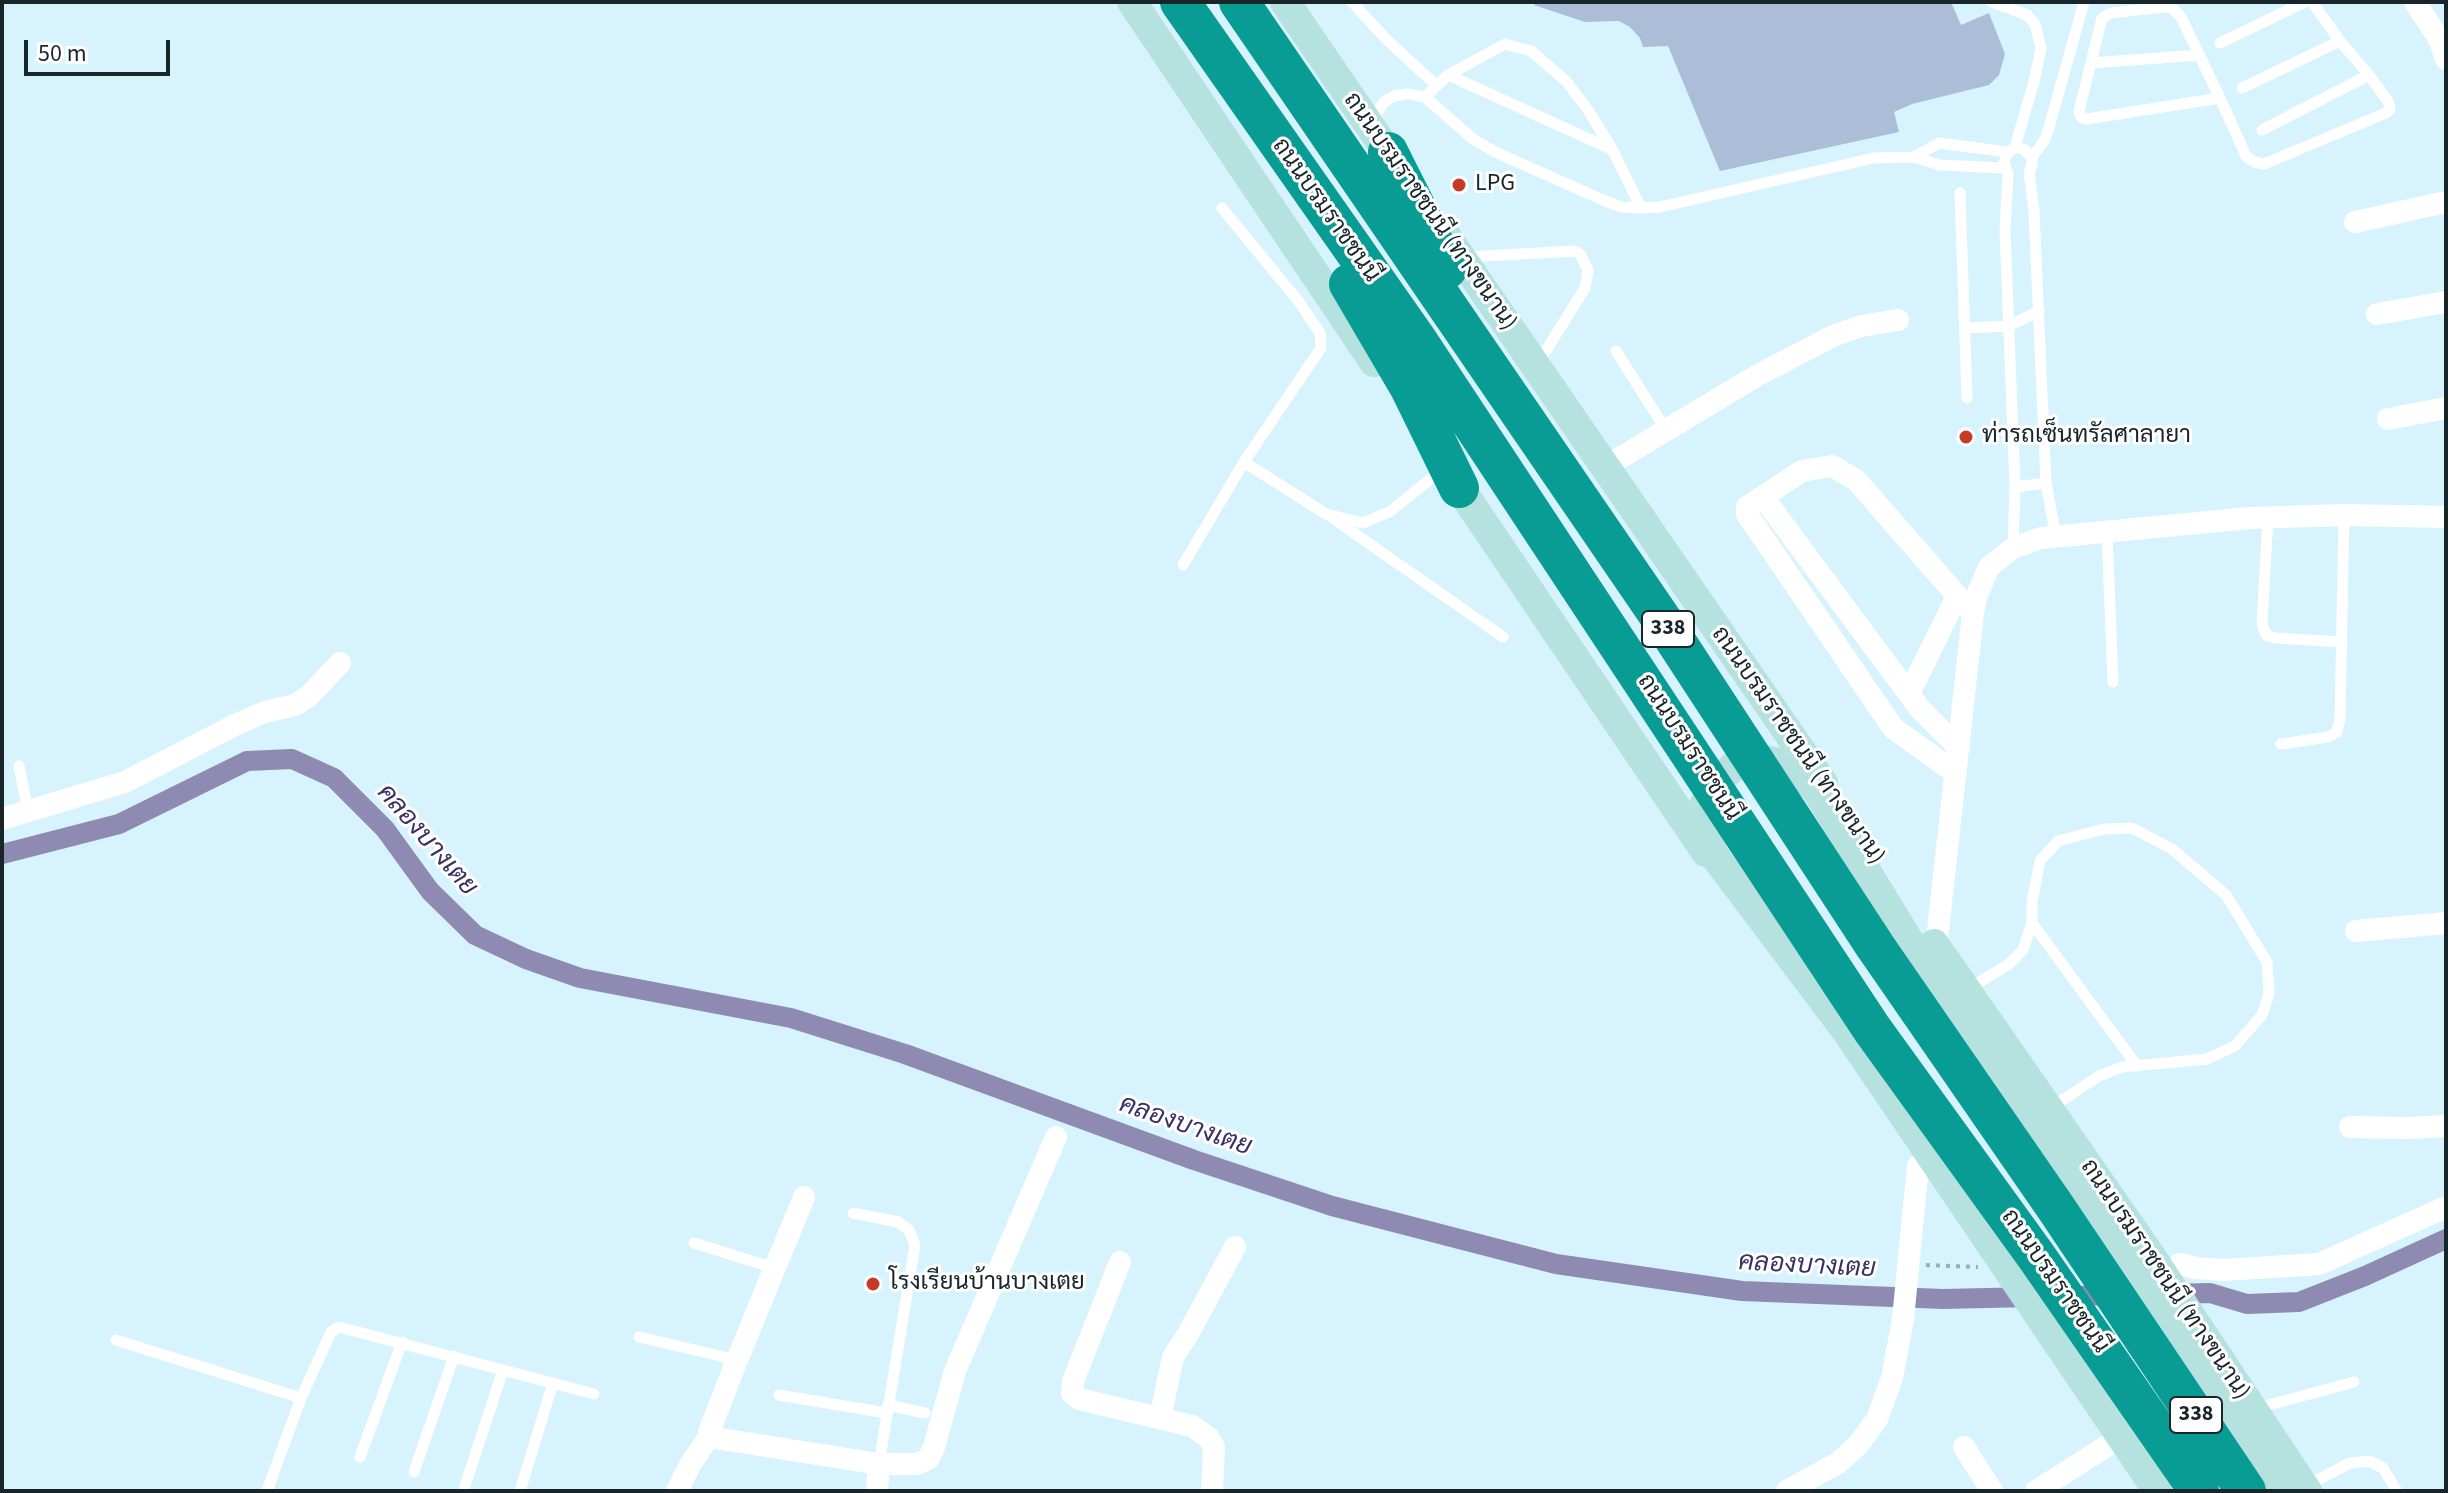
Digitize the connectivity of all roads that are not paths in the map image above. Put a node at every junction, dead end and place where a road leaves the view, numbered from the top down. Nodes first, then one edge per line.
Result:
1 (1132, 2) edge
2 (1180, 2) edge
3 (1239, 2) edge
4 (1285, 2) edge
5 (1352, 2) edge
6 (2084, 2) edge
7 (2305, 2) edge
8 (2312, 2) edge
9 (2415, 2) edge
10 (2000, 3) edge
11 (2340, 41) junction
12 (2220, 43) dead end
13 (2200, 55) junction
14 (2446, 59) edge
15 (2091, 63) junction
16 (1448, 75) junction
17 (2369, 75) junction
18 (1437, 86) junction
19 (2242, 88) dead end
20 (1425, 97) junction
21 (2220, 98) junction
22 (1265, 126) junction
23 (2262, 130) dead end
24 (1380, 140) junction
25 (1612, 149) junction
26 (2011, 150) junction
27 (1914, 157) junction
28 (2032, 157) junction
29 (2006, 171) junction
30 (2029, 172) junction
31 (1960, 193) dead end
32 (2446, 202) edge
33 (1222, 208) dead end
34 (1641, 208) junction
35 (2355, 222) dead end
36 (1461, 258) junction
37 (2446, 302) edge
38 (2039, 311) junction
39 (2377, 314) dead end
40 (1898, 320) dead end
41 (2009, 326) junction
42 (1965, 328) junction
43 (1616, 351) dead end
44 (1536, 367) junction
45 (1967, 398) dead end
46 (1512, 401) junction
47 (2446, 408) edge
48 (2388, 419) dead end
49 (1666, 430) junction
50 (1244, 462) junction
51 (1605, 467) junction
52 (1452, 477) junction
53 (2046, 483) junction
54 (2015, 487) junction
55 (1763, 497) junction
56 (1321, 510) junction
57 (2344, 515) junction
58 (2268, 517) junction
59 (2446, 517) edge
60 (2107, 532) junction
61 (2056, 537) junction
62 (2013, 548) junction
63 (1183, 565) dead end
64 (1957, 596) junction
65 (1843, 604) junction
66 (1973, 614) junction
67 (1819, 619) junction
68 (1503, 637) dead end
69 (2342, 642) junction
70 (340, 663) dead end
71 (2113, 682) dead end
72 (1909, 694) junction
73 (2281, 744) dead end
74 (1959, 748) junction
75 (19, 766) dead end
76 (1956, 773) junction
77 (28, 812) junction
78 (2, 819) edge
79 (2032, 923) junction
80 (2446, 923) edge
81 (2356, 931) dead end
82 (1936, 948) junction
83 (1966, 991) junction
84 (2137, 1066) junction
85 (2048, 1110) junction
86 (2446, 1126) edge
87 (2350, 1127) dead end
88 (1056, 1137) dead end
89 (1918, 1166) junction
90 (804, 1197) dead end
91 (2446, 1207) edge
92 (853, 1213) dead end
93 (694, 1243) dead end
94 (1235, 1247) dead end
95 (1120, 1262) dead end
96 (2180, 1264) dead end
97 (774, 1268) junction
98 (2168, 1330) junction
99 (639, 1337) dead end
100 (116, 1340) dead end
101 (402, 1342) junction
102 (454, 1356) junction
103 (737, 1360) junction
104 (2091, 1363) junction
105 (503, 1370) junction
106 (2354, 1382) dead end
107 (553, 1383) junction
108 (594, 1394) dead end
109 (779, 1395) dead end
110 (301, 1398) junction
111 (887, 1409) junction
112 (2252, 1410) junction
113 (925, 1413) dead end
114 (1160, 1418) junction
115 (710, 1435) junction
116 (2107, 1446) junction
117 (1964, 1447) dead end
118 (360, 1457) dead end
119 (879, 1464) junction
120 (414, 1472) dead end
121 (465, 1486) dead end
122 (2296, 1490) edge
123 (267, 1491) edge
124 (520, 1491) edge
125 (677, 1491) edge
126 (877, 1491) edge
127 (1212, 1491) edge
128 (1787, 1491) edge
129 (1992, 1491) edge
130 (2036, 1491) edge
131 (2137, 1491) edge
132 (2158, 1491) edge
133 (2199, 1491) edge
134 (2246, 1491) edge
135 (2397, 1491) edge

1 - 52 main road
2 - 22 highway, ถนนบรมราชชนนี / 338
3 - 46 highway, ถนนบรมราชชนนี / 338
4 - 24 main road, ถนนบรมราชชนนี (ทางขนาน) / 338
5 - 18 lane
6 - 28 lane
7 - 12 lane
8 - 11 lane
9 - 14 street
10 - 26 lane
11 - 17 lane
11 - 19 lane
13 - 15 lane
13 - 15 lane
13 - 21 lane
15 - 21 lane
16 - 18 lane
16 - 25 lane
16 - 25 lane
17 - 21 lane
17 - 23 lane
18 - 20 lane
20 - 24 lane
20 - 34 lane
22 - 52 highway
22 - 104 highway, ถนนบรมราชชนนี / 338
24 - 36 main road, ถนนบรมราชชนนี (ทางขนาน) / 338
24 - 46 highway
25 - 34 lane
26 - 27 lane
26 - 28 lane
26 - 29 lane
27 - 29 lane
27 - 34 lane
28 - 30 lane
29 - 30 lane
29 - 41 lane
30 - 38 lane
31 - 42 lane
32 - 35 street
33 - 50 lane
36 - 44 main road, ถนนบรมราชชนนี (ทางขนาน) / 338
36 - 44 lane
37 - 39 street
38 - 41 lane
38 - 53 lane
40 - 49 street
41 - 42 lane
41 - 54 lane
42 - 45 lane
43 - 49 lane
44 - 51 main road, ถนนบรมราชชนนี (ทางขนาน) / 338
46 - 98 highway, ถนนบรมราชชนนี / 338
47 - 48 street
49 - 51 street
50 - 56 lane
50 - 63 lane
51 - 82 main road, ถนนบรมราชชนนี (ทางขนาน) / 338
52 - 56 lane
52 - 89 main road
53 - 54 lane
53 - 61 lane
54 - 62 lane
55 - 64 street
55 - 65 street
55 - 67 street
56 - 68 lane
57 - 58 street
57 - 59 street
57 - 69 lane
58 - 60 street
58 - 69 lane
60 - 61 street
60 - 71 lane
61 - 62 street
62 - 66 street
64 - 66 street
64 - 72 street
65 - 67 street
65 - 72 street
66 - 74 street
67 - 76 street
69 - 73 lane
70 - 77 street
72 - 74 street
74 - 76 street
75 - 77 lane
76 - 82 street
77 - 78 street
79 - 83 lane
79 - 84 lane
79 - 84 lane
80 - 81 street
82 - 83 main road, ถนนบรมราชชนนี (ทางขนาน) / 338
83 - 85 main road, ถนนบรมราชชนนี (ทางขนาน) / 338
84 - 85 lane
85 - 98 main road, ถนนบรมราชชนนี (ทางขนาน) / 338
86 - 87 street
88 - 119 street
89 - 116 main road
89 - 128 street
90 - 97 street
91 - 96 street
92 - 111 lane
93 - 97 lane
94 - 114 street
95 - 114 street
97 - 103 street
98 - 104 main road
98 - 112 main road, ถนนบรมราชชนนี (ทางขนาน) / 338
98 - 122 main road
98 - 134 highway, ถนนบรมราชชนนี / 338
99 - 103 lane
100 - 110 lane
101 - 102 lane
101 - 110 lane
101 - 118 lane
102 - 105 lane
102 - 120 lane
103 - 115 street
104 - 132 main road
104 - 133 highway, ถนนบรมราชชนนี / 338
105 - 107 lane
105 - 121 lane
106 - 112 lane
107 - 108 lane
107 - 124 lane
109 - 111 lane
110 - 123 lane
111 - 113 lane
111 - 119 lane
112 - 122 main road, ถนนบรมราชชนนี (ทางขนาน) / 338
114 - 127 street
115 - 119 street
115 - 125 street
116 - 130 street
116 - 131 main road
117 - 129 street
119 - 126 street
122 - 135 lane

